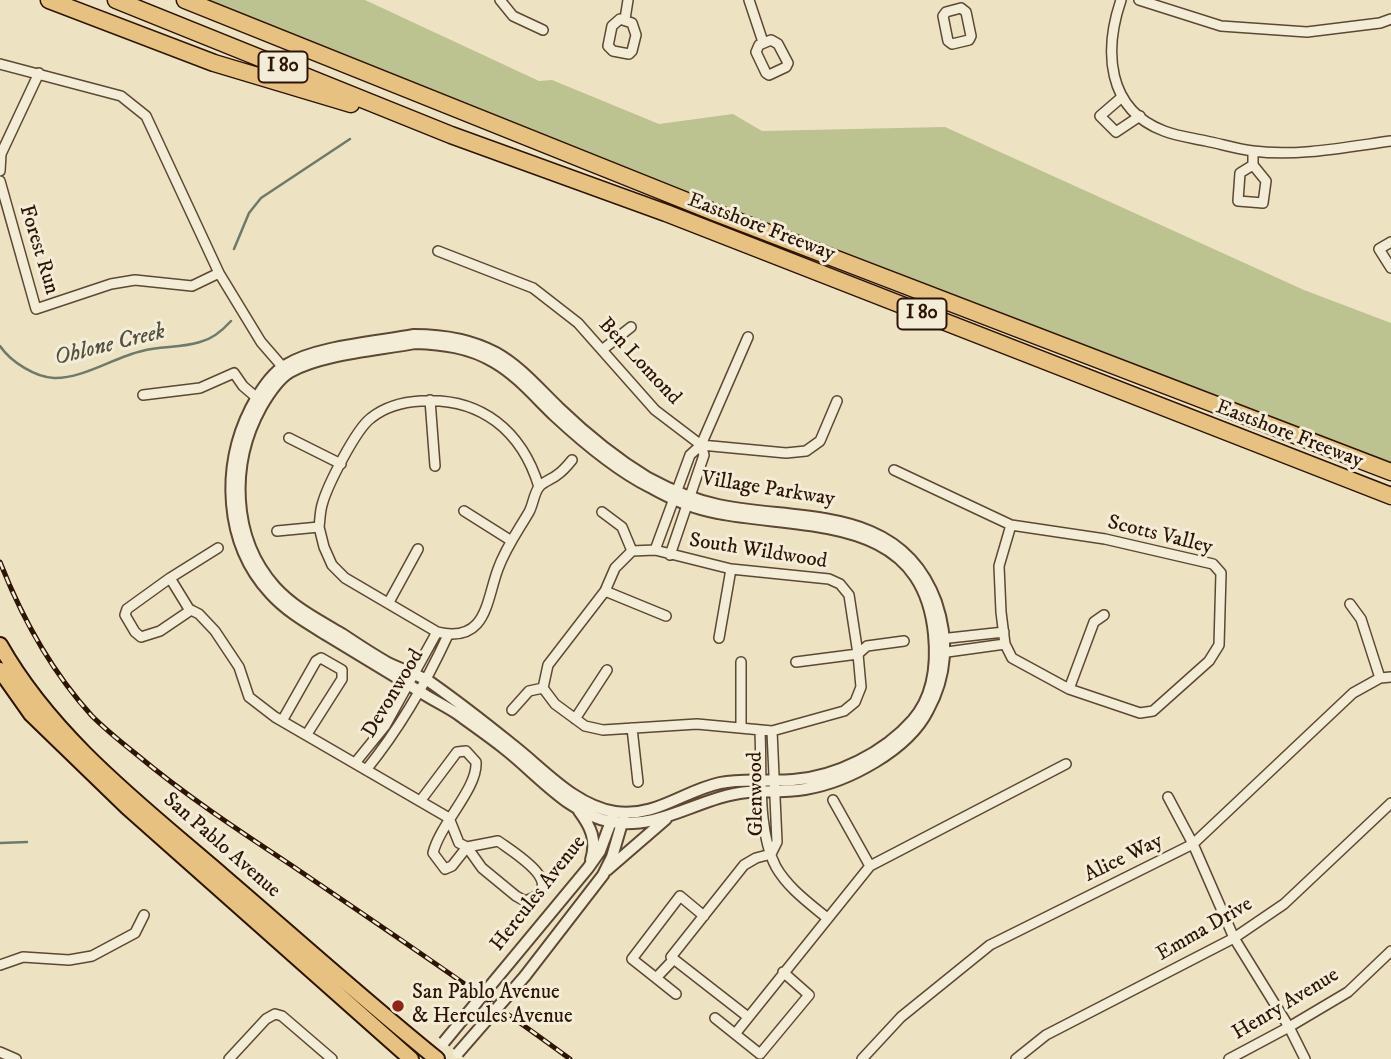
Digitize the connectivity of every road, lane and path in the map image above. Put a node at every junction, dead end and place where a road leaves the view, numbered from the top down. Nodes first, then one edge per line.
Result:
1 (49, 0) edge
2 (116, 0) edge
3 (185, 0) edge
4 (500, 0) edge
5 (628, 0) edge
6 (749, 0) edge
7 (950, 0) edge
8 (1121, 0) edge
9 (1139, 0) edge
10 (952, 10) dead end
11 (625, 19) dead end
12 (1391, 19) edge
13 (543, 30) dead end
14 (763, 42) dead end
15 (0, 64) edge
16 (39, 73) junction
17 (1122, 97) junction
18 (1140, 116) junction
19 (451, 135) junction
20 (1391, 141) edge
21 (1253, 151) junction
22 (1253, 165) junction
23 (0, 171) edge
24 (0, 181) edge
25 (1391, 242) edge
26 (438, 251) dead end
27 (1391, 268) edge
28 (219, 273) junction
29 (631, 327) dead end
30 (748, 337) dead end
31 (601, 350) junction
32 (286, 369) junction
33 (143, 395) dead end
34 (257, 398) junction
35 (430, 400) junction
36 (837, 401) dead end
37 (289, 438) dead end
38 (701, 445) junction
39 (572, 460) dead end
40 (341, 464) junction
41 (435, 466) dead end
42 (894, 470) dead end
43 (1391, 472) edge
44 (539, 487) junction
45 (674, 495) junction
46 (1391, 496) edge
47 (687, 501) junction
48 (464, 512) dead end
49 (602, 512) dead end
50 (1011, 525) junction
51 (319, 527) junction
52 (277, 531) dead end
53 (510, 540) junction
54 (218, 548) dead end
55 (418, 549) dead end
56 (655, 550) junction
57 (632, 551) junction
58 (670, 555) junction
59 (731, 569) junction
60 (170, 578) junction
61 (605, 591) junction
62 (389, 602) junction
63 (1350, 604) dead end
64 (191, 610) junction
65 (1104, 615) dead end
66 (666, 616) dead end
67 (437, 632) junction
68 (1004, 632) junction
69 (448, 635) junction
70 (719, 638) dead end
71 (939, 639) junction
72 (904, 640) dead end
73 (1004, 644) junction
74 (0, 645) edge
75 (941, 652) junction
76 (858, 654) junction
77 (741, 662) dead end
78 (796, 662) dead end
79 (0, 670) edge
80 (607, 670) dead end
81 (1391, 677) edge
82 (1380, 678) junction
83 (411, 679) junction
84 (427, 680) junction
85 (543, 688) junction
86 (1069, 689) junction
87 (419, 692) junction
88 (512, 709) dead end
89 (575, 719) junction
90 (282, 721) junction
91 (741, 727) junction
92 (632, 728) junction
93 (772, 731) junction
94 (760, 732) junction
95 (307, 734) junction
96 (355, 763) junction
97 (1066, 764) dead end
98 (366, 770) junction
99 (638, 782) dead end
100 (763, 786) junction
101 (775, 786) junction
102 (1168, 797) dead end
103 (421, 800) junction
104 (833, 800) dead end
105 (1391, 803) edge
106 (577, 809) junction
107 (618, 817) junction
108 (668, 817) junction
109 (449, 818) junction
110 (1193, 844) junction
111 (467, 847) junction
112 (771, 854) junction
113 (870, 866) junction
114 (588, 868) junction
115 (605, 871) junction
116 (145, 915) dead end
117 (704, 916) junction
118 (827, 918) junction
119 (1234, 938) junction
120 (1391, 951) edge
121 (674, 960) junction
122 (0, 965) edge
123 (783, 972) junction
124 (656, 978) junction
125 (676, 994) dead end
126 (748, 1017) junction
127 (715, 1018) dead end
128 (1289, 1027) junction
129 (735, 1034) junction
130 (0, 1052) edge
131 (456, 1056) edge
132 (434, 1058) edge
133 (16, 1059) edge
134 (229, 1059) edge
135 (332, 1059) edge
136 (411, 1059) edge
137 (862, 1059) edge
138 (1016, 1059) edge
139 (1229, 1059) edge
140 (1305, 1059) edge

1 - 19 highway
2 - 19 highway, Eastshore Freeway / I 80
3 - 43 highway, Eastshore Freeway / I 80
4 - 13 street
5 - 11 street
6 - 14 street
7 - 10 street
8 - 17 street
9 - 12 street
15 - 16 street
16 - 23 street
16 - 28 street
17 - 18 street
17 - 18 street
18 - 21 street
19 - 46 highway, Eastshore Freeway / I 80
20 - 21 street
21 - 22 street
22 - 22 street
24 - 28 street, Forest Run
25 - 27 street
26 - 31 street, Ben Lomond
28 - 32 street
29 - 31 street
30 - 38 street
31 - 38 street, Ben Lomond
32 - 34 street, Village Parkway
32 - 45 street, Village Parkway
32 - 83 street, Village Parkway
33 - 34 street
34 - 83 street, Village Parkway
35 - 40 street
35 - 41 street
35 - 44 street
36 - 38 street
37 - 40 street
38 - 45 street
38 - 47 street
39 - 44 street
40 - 51 street
42 - 50 street, Scotts Valley
44 - 53 street
45 - 47 street, Village Parkway
45 - 56 street
47 - 58 street
47 - 71 street, Village Parkway
48 - 53 street
49 - 57 street
50 - 68 street
50 - 86 street, Scotts Valley
51 - 52 street
51 - 62 street
53 - 69 street
54 - 60 street
55 - 62 street
56 - 57 street, South Wildwood
56 - 58 street, South Wildwood
57 - 61 street
58 - 59 street, South Wildwood
59 - 70 street
59 - 76 street, South Wildwood
60 - 64 street, Devonwood
60 - 64 street
61 - 66 street
61 - 85 street
62 - 67 street
63 - 82 street
64 - 90 street, Devonwood
65 - 86 street
67 - 69 street
67 - 83 street, Devonwood
68 - 71 street
68 - 73 street
69 - 84 street, Devonwood
71 - 75 street, Village Parkway
72 - 76 street
73 - 75 street
73 - 86 street, Scotts Valley
74 - 132 main road, San Pablo Avenue
75 - 101 street, Village Parkway
76 - 78 street
76 - 93 street, South Wildwood
77 - 91 street
79 - 136 main road, San Pablo Avenue
80 - 89 street
81 - 82 street, Alice Way
82 - 110 street, Alice Way
83 - 84 street, Village Parkway
83 - 87 street, Village Parkway
83 - 96 street, Devonwood
84 - 87 street, Devonwood
84 - 107 street, Village Parkway
85 - 88 street
85 - 89 street, South Wildwood
87 - 98 street, Devonwood
87 - 106 street, Village Parkway
89 - 92 street, South Wildwood
90 - 95 street, Devonwood
90 - 95 street
91 - 92 street, South Wildwood
91 - 94 street, South Wildwood
92 - 99 street
93 - 94 street, South Wildwood
93 - 101 street, Glenwood
94 - 100 street, Glenwood
95 - 96 street, Devonwood
96 - 98 street, Devonwood
97 - 113 street
98 - 103 street, Devonwood
100 - 101 street, Village Parkway
100 - 107 street, Village Parkway
100 - 108 street, Village Parkway
100 - 112 street, Glenwood
101 - 112 street, Glenwood
102 - 110 street
103 - 109 street, Devonwood
103 - 109 street
104 - 113 street
105 - 119 street, Emma Drive
106 - 107 street, Village Parkway
106 - 114 street
107 - 108 street, Village Parkway
107 - 114 street, Hercules Avenue
107 - 115 street, Hercules Avenue
108 - 115 street
109 - 111 street, Devonwood
109 - 111 street
110 - 119 street
110 - 137 street, Alice Way
111 - 111 street, Devonwood
112 - 117 street
112 - 118 street, Glenwood
113 - 118 street
114 - 132 street, Hercules Avenue, bridge
115 - 131 street, Hercules Avenue, bridge
116 - 122 street
117 - 121 street
117 - 124 street
118 - 123 street
119 - 128 street
119 - 138 street, Emma Drive
120 - 128 street, Henry Avenue
121 - 124 street
121 - 126 street
123 - 126 street
123 - 129 street
124 - 125 street
126 - 129 street
127 - 129 street
128 - 139 street, Henry Avenue
128 - 140 street
130 - 133 street
134 - 135 street

